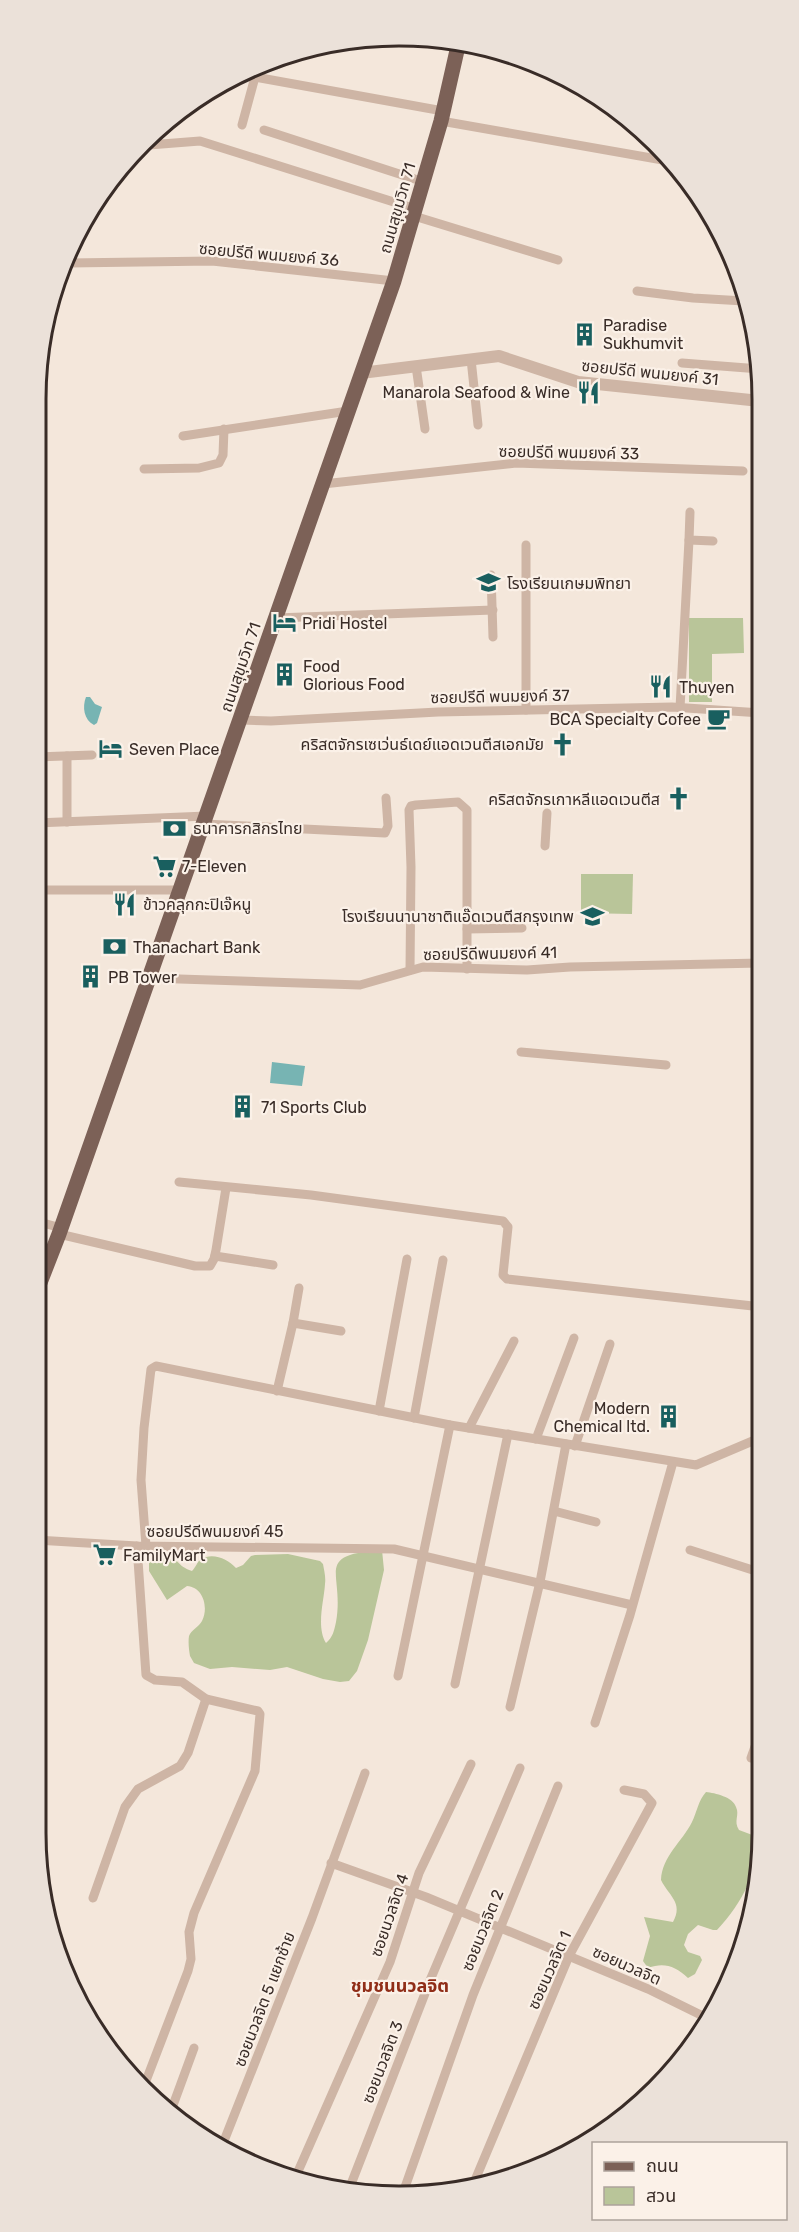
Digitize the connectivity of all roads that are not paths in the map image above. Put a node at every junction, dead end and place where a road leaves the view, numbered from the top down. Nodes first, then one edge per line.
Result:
1 (457, 51) edge
2 (260, 75) edge
3 (254, 78) edge
4 (442, 116) junction
5 (242, 124) dead end
6 (264, 130) dead end
7 (156, 144) edge
8 (657, 159) edge
9 (424, 182) junction
10 (415, 213) junction
11 (558, 260) dead end
12 (74, 263) edge
13 (394, 281) junction
14 (637, 291) dead end
15 (738, 301) edge
16 (471, 359) junction
17 (682, 363) dead end
18 (416, 366) junction
19 (751, 368) edge
20 (361, 373) junction
21 (752, 400) edge
22 (348, 411) junction
23 (478, 425) dead end
24 (224, 429) junction
25 (425, 429) dead end
26 (183, 436) dead end
27 (144, 469) dead end
28 (743, 471) dead end
29 (323, 484) junction
30 (690, 512) dead end
31 (688, 540) junction
32 (713, 541) dead end
33 (526, 545) dead end
34 (491, 575) dead end
35 (493, 610) junction
36 (276, 618) junction
37 (493, 637) dead end
38 (680, 708) junction
39 (526, 710) junction
40 (752, 712) edge
41 (241, 720) junction
42 (92, 754) dead end
43 (67, 756) junction
44 (47, 757) edge
45 (386, 798) dead end
46 (547, 813) dead end
47 (206, 820) junction
48 (68, 822) junction
49 (47, 823) edge
50 (545, 846) dead end
51 (47, 890) edge
52 (181, 890) junction
53 (522, 928) dead end
54 (467, 929) junction
55 (752, 963) edge
56 (467, 969) junction
57 (410, 970) junction
58 (149, 978) junction
59 (521, 1052) dead end
60 (666, 1065) dead end
61 (179, 1182) dead end
62 (226, 1188) junction
63 (47, 1226) edge
64 (60, 1231) junction
65 (215, 1256) junction
66 (407, 1259) dead end
67 (443, 1260) dead end
68 (47, 1265) edge
69 (273, 1265) dead end
70 (299, 1288) dead end
71 (752, 1306) edge
72 (293, 1323) junction
73 (341, 1331) dead end
74 (574, 1338) dead end
75 (514, 1341) dead end
76 (610, 1344) dead end
77 (277, 1391) junction
78 (379, 1411) junction
79 (414, 1418) junction
80 (450, 1425) junction
81 (469, 1428) junction
82 (508, 1434) junction
83 (536, 1439) junction
84 (752, 1442) edge
85 (571, 1445) junction
86 (673, 1462) junction
87 (554, 1511) junction
88 (596, 1522) dead end
89 (47, 1541) edge
90 (141, 1546) junction
91 (690, 1550) dead end
92 (423, 1555) junction
93 (479, 1568) junction
94 (752, 1569) edge
95 (540, 1582) junction
96 (632, 1605) junction
97 (398, 1676) dead end
98 (455, 1684) dead end
99 (206, 1699) junction
100 (510, 1707) dead end
101 (595, 1723) dead end
102 (752, 1755) edge
103 (751, 1758) dead end
104 (471, 1764) dead end
105 (519, 1768) dead end
106 (365, 1773) dead end
107 (558, 1786) dead end
108 (624, 1790) dead end
109 (331, 1863) junction
110 (412, 1892) junction
111 (93, 1898) dead end
112 (459, 1911) junction
113 (499, 1928) junction
114 (569, 1956) junction
115 (701, 2015) edge
116 (194, 2048) dead end
117 (147, 2079) edge
118 (174, 2104) edge
119 (225, 2139) edge
120 (298, 2170) edge
121 (476, 2177) edge
122 (352, 2182) edge
123 (406, 2186) edge

1 - 4 main road, ถนนสุขุมวิท 71
2 - 4 street
3 - 5 street
4 - 8 street
4 - 9 main road, ถนนสุขุมวิท 71
6 - 9 street
7 - 10 street
9 - 10 main road, ถนนสุขุมวิท 71
10 - 11 street
10 - 13 main road, ถนนสุขุมวิท 71
12 - 13 street, ซอยปรีดี พนมยงค์ 36
13 - 20 main road, ถนนสุขุมวิท 71
14 - 15 street
16 - 18 street, ซอยปรีดี พนมยงค์ 31
16 - 21 street, ซอยปรีดี พนมยงค์ 31
16 - 23 street
17 - 19 street
18 - 20 street, ซอยปรีดี พนมยงค์ 31
18 - 25 street
20 - 22 main road, ถนนสุขุมวิท 71
22 - 24 street
22 - 29 main road, ถนนสุขุมวิท 71
24 - 26 street
24 - 27 street
28 - 29 street, ซอยปรีดี พนมยงค์ 33
29 - 36 main road, ถนนสุขุมวิท 71
30 - 31 street
31 - 32 street
31 - 38 street
33 - 39 street
34 - 35 street
35 - 36 street
35 - 37 street
36 - 41 main road, ถนนสุขุมวิท 71
38 - 39 street, ซอยปรีดี พนมยงค์ 37
38 - 40 street, ซอยปรีดี พนมยงค์ 37
39 - 41 street, ซอยปรีดี พนมยงค์ 37
41 - 47 main road, ถนนสุขุมวิท 71
42 - 43 street
43 - 44 street
43 - 48 street
45 - 47 street
46 - 50 street
47 - 48 street
47 - 52 main road, ถนนสุขุมวิท 71
48 - 49 street
51 - 52 street
52 - 58 main road, ถนนสุขุมวิท 71
53 - 54 street
54 - 56 street
54 - 57 street
55 - 56 street, ซอยปรีดีพนมยงค์ 41
56 - 57 street, ซอยปรีดีพนมยงค์ 41
57 - 58 street, ซอยปรีดีพนมยงค์ 41
58 - 64 main road, ถนนสุขุมวิท 71
59 - 60 street
61 - 62 street
62 - 65 street
62 - 71 street
63 - 64 street
64 - 65 street
64 - 68 main road, ถนนสุขุมวิท 71
65 - 69 street
66 - 78 street
67 - 79 street
70 - 72 street
72 - 73 street
72 - 77 street
74 - 83 street
75 - 81 street
76 - 85 street
77 - 78 street
77 - 90 street
78 - 79 street
79 - 80 street
80 - 81 street
80 - 92 street
81 - 82 street
82 - 83 street
82 - 93 street
83 - 85 street
84 - 86 street
85 - 86 street
85 - 87 street
86 - 96 street
87 - 88 street
87 - 95 street
89 - 90 street, ซอยปรีดีพนมยงค์ 45
90 - 92 street, ซอยปรีดีพนมยงค์ 45
90 - 99 street
91 - 94 street
92 - 93 street, ซอยปรีดีพนมยงค์ 45
92 - 97 street
93 - 95 street, ซอยปรีดีพนมยงค์ 45
93 - 98 street
95 - 96 street, ซอยปรีดีพนมยงค์ 45
95 - 100 street
96 - 101 street
99 - 111 street
99 - 117 street
102 - 103 street
104 - 110 street, ซอยนวลจิต 4
105 - 112 street, ซอยนวลจิต 3
106 - 109 street, ซอยนวลจิต 5 แยกซ้าย
107 - 113 street, ซอยนวลจิต 2
108 - 114 street, ซอยนวลจิต 1
109 - 110 street, ซอยนวลจิต
109 - 119 street, ซอยนวลจิต 5 แยกซ้าย
110 - 112 street, ซอยนวลจิต
110 - 120 street, ซอยนวลจิต 4
112 - 113 street, ซอยนวลจิต
112 - 122 street, ซอยนวลจิต 3
113 - 114 street, ซอยนวลจิต
113 - 123 street, ซอยนวลจิต 2
114 - 115 street, ซอยนวลจิต
114 - 121 street, ซอยนวลจิต 1
116 - 118 street

